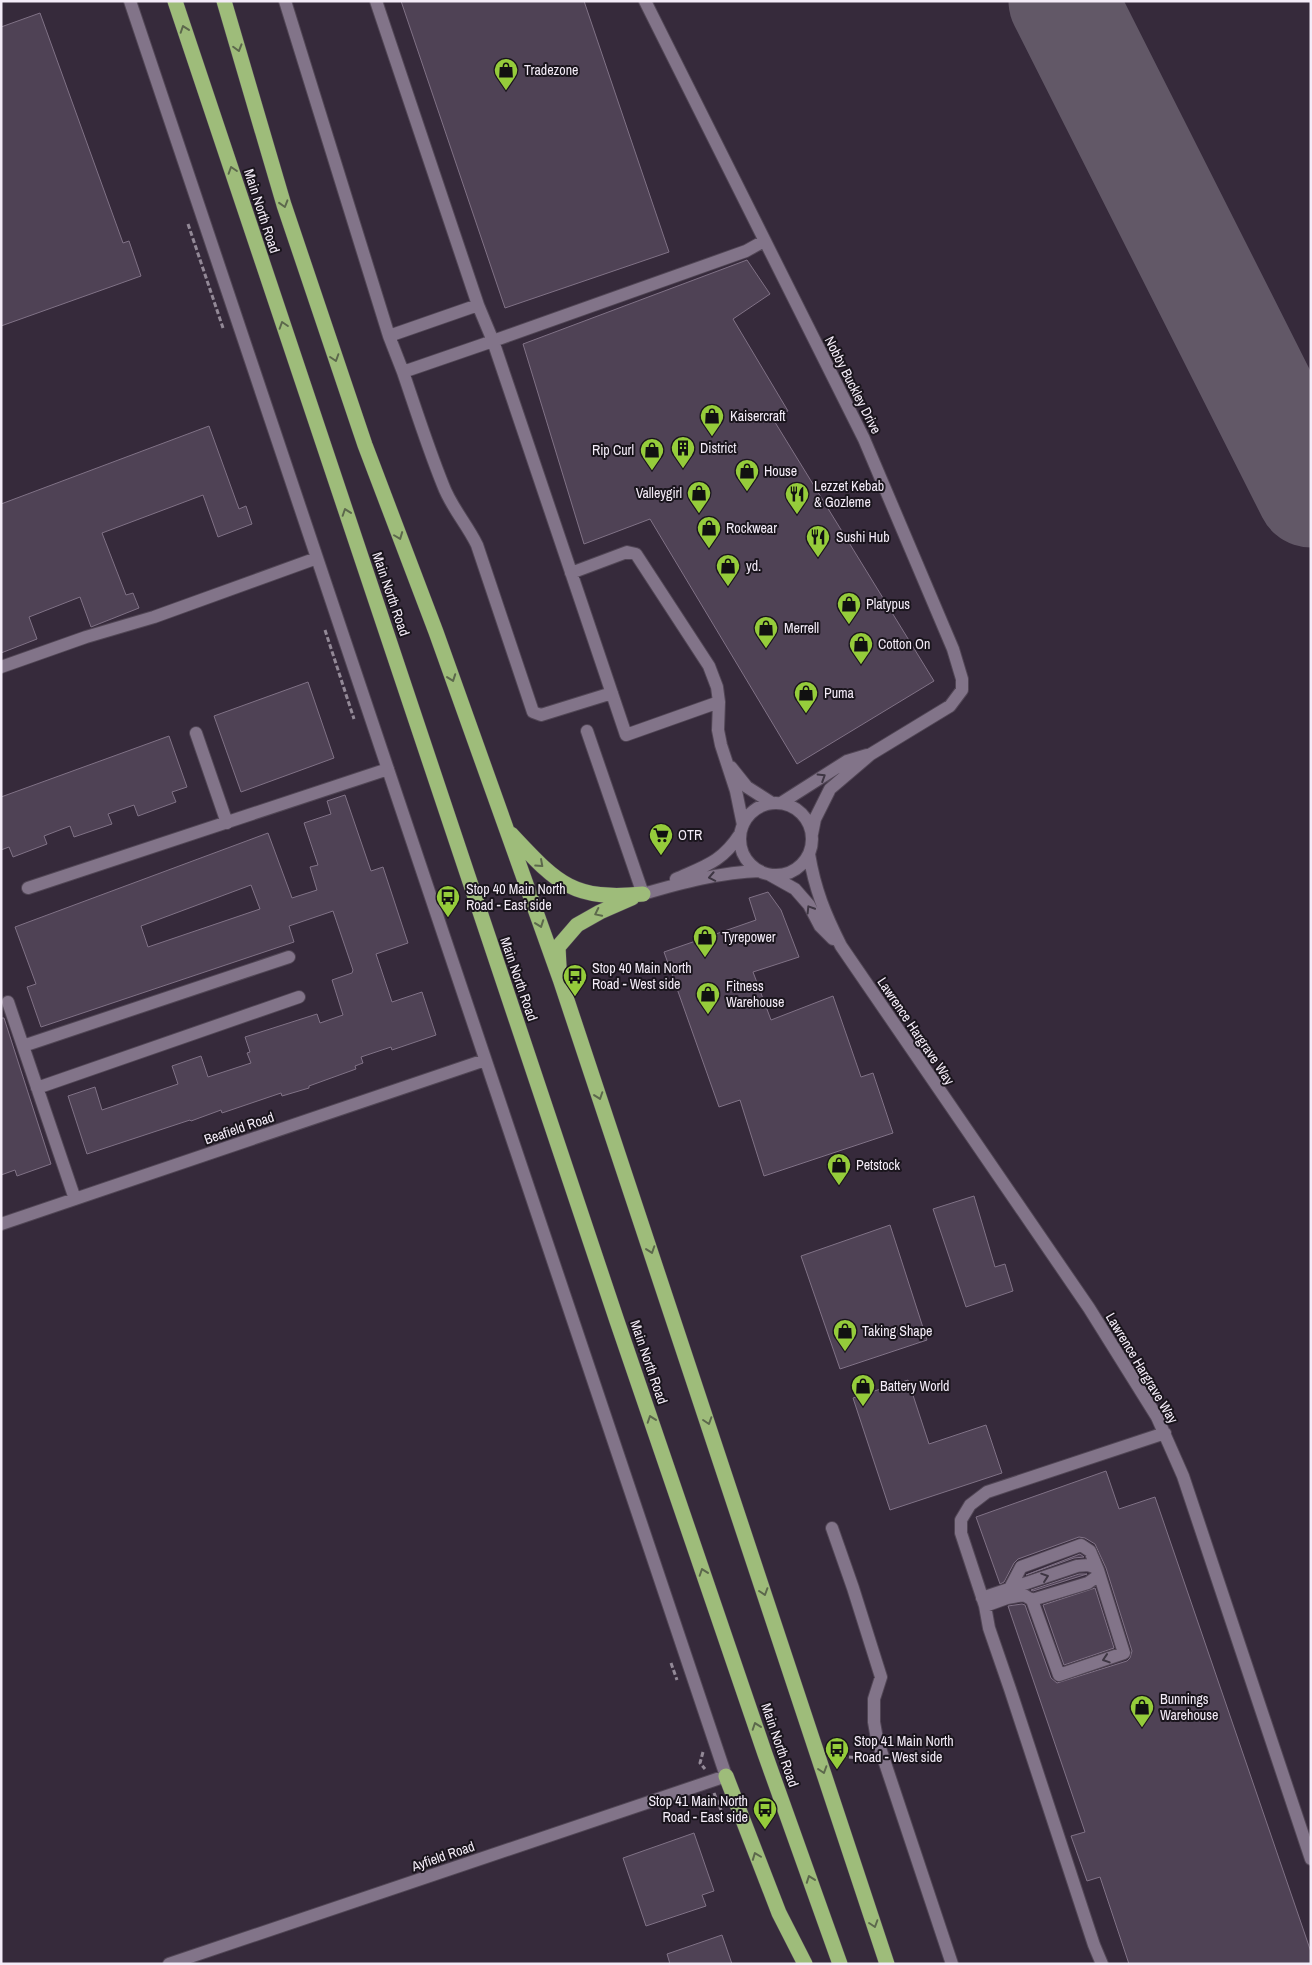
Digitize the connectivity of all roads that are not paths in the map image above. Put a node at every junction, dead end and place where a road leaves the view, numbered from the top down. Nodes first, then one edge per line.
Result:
1 (130, 1) edge
2 (175, 1) edge
3 (224, 1) edge
4 (285, 1) edge
5 (376, 1) edge
6 (645, 1) edge
7 (764, 241) junction
8 (478, 305) junction
9 (389, 336) junction
10 (493, 342) junction
11 (403, 372) junction
12 (317, 558) junction
13 (571, 573) junction
14 (1, 668) edge
15 (612, 693) junction
16 (719, 702) junction
17 (587, 731) dead end
18 (196, 733) dead end
19 (872, 754) junction
20 (724, 759) junction
21 (388, 769) junction
22 (776, 803) junction
23 (227, 823) junction
24 (506, 829) junction
25 (742, 829) junction
26 (812, 834) junction
27 (809, 854) junction
28 (764, 873) junction
29 (28, 888) dead end
30 (647, 893) junction
31 (840, 946) junction
32 (289, 957) dead end
33 (560, 979) junction
34 (299, 997) dead end
35 (8, 1002) dead end
36 (23, 1046) junction
37 (486, 1060) junction
38 (37, 1088) junction
39 (75, 1199) junction
40 (1, 1224) edge
41 (1165, 1433) junction
42 (832, 1528) dead end
43 (1098, 1573) junction
44 (1010, 1588) junction
45 (1032, 1600) junction
46 (984, 1602) junction
47 (726, 1776) junction
48 (1305, 1823) edge
49 (1311, 1859) edge
50 (169, 1964) edge
51 (805, 1964) edge
52 (840, 1964) edge
53 (887, 1964) edge
54 (952, 1964) edge
55 (1102, 1964) edge

1 - 12 street
52 -> 2 highway, Main North Road
3 -> 24 highway, Main North Road
4 - 9 street
5 - 8 street
6 - 7 street, Nobby Buckley Drive
7 - 10 street
7 - 19 street, Nobby Buckley Drive
8 - 9 street
8 - 10 street
9 - 11 street
10 - 11 street
10 - 13 street
11 - 15 street
12 - 14 street
12 - 21 street
13 - 15 street
13 - 16 street
15 - 16 street
16 - 20 street
17 - 30 street
18 - 23 street
22 -> 19 street, Nobby Buckley Drive
19 - 26 street, Nobby Buckley Drive
20 - 22 street
20 - 25 street
21 - 23 street
21 - 37 street
22 - 25 street
22 - 26 street
23 - 29 street
24 -> 30 highway
24 -> 33 highway, Main North Road
25 - 28 street
25 - 30 street
26 - 27 street
27 - 28 street
27 - 31 street, Lawrence Hargrave Way
28 -> 30 street
31 -> 28 street, Lawrence Hargrave Way
30 -> 33 highway
31 - 41 street, Lawrence Hargrave Way
32 - 36 street
33 -> 53 highway, Main North Road
34 - 38 street
35 - 36 street
36 - 38 street
37 - 39 street, Beafield Road
37 - 47 street
38 - 39 street
39 - 40 street, Beafield Road
41 - 46 street
41 - 48 street, Lawrence Hargrave Way
42 - 54 street
44 -> 43 street
43 - 44 street
43 - 45 street
43 -> 45 street
44 - 46 street
45 - 46 street
46 - 55 street
47 - 50 street, Ayfield Road
51 -> 47 highway
48 - 49 street, Lawrence Hargrave Way

